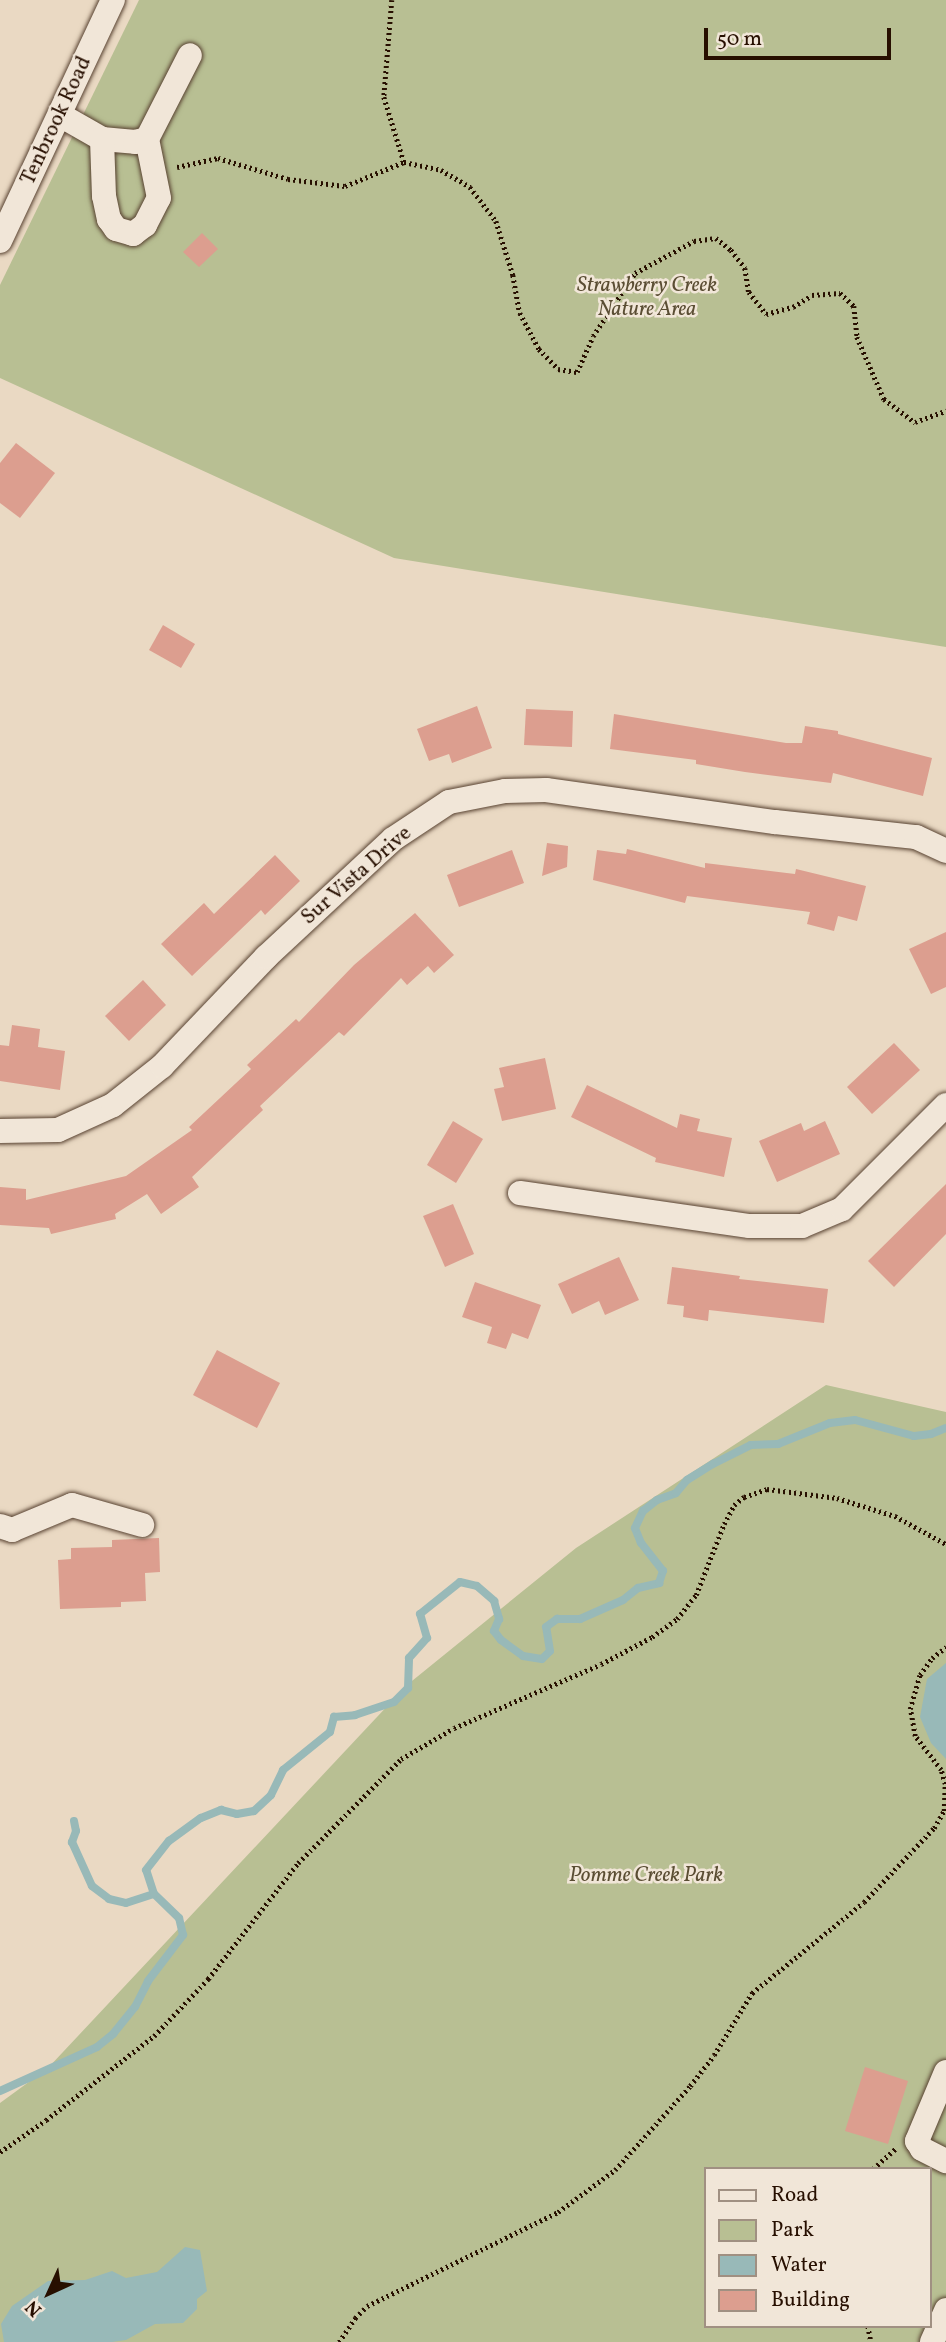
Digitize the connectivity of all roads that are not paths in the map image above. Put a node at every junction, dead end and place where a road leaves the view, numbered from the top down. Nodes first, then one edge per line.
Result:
1 (113, 0) edge
2 (190, 55) dead end
3 (61, 115) junction
4 (102, 139) junction
5 (148, 139) junction
6 (0, 241) edge
7 (946, 851) edge
8 (946, 1105) edge
9 (0, 1131) edge
10 (520, 1193) dead end
11 (142, 1525) dead end
12 (0, 1526) edge
13 (946, 2072) edge
14 (946, 2161) edge
15 (946, 2310) edge
16 (932, 2342) edge

1 - 3 street, Tenbrook Road
2 - 5 street
3 - 4 street
3 - 6 street, Tenbrook Road
4 - 5 street
4 - 5 street
7 - 9 street, Sur Vista Drive
8 - 10 street
11 - 12 street
13 - 14 street
15 - 16 street

